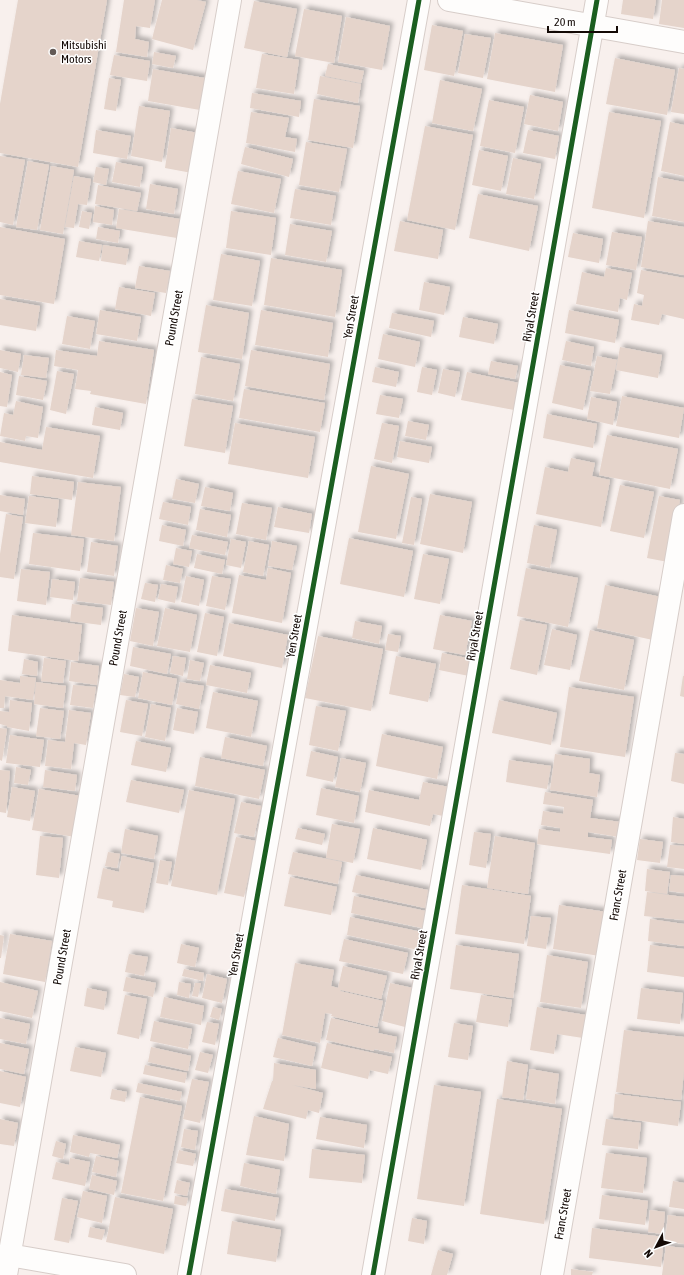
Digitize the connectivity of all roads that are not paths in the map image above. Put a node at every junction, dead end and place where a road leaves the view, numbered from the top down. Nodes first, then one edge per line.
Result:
1 (230, 0) edge
2 (419, 0) edge
3 (449, 0) edge
4 (597, 0) edge
5 (592, 26) junction
6 (684, 42) edge
7 (684, 515) edge
8 (7, 1265) edge
9 (125, 1275) edge
10 (189, 1275) edge
11 (373, 1275) edge
12 (552, 1275) edge

1 - 8 street, Pound Street
2 - 10 street, Yen Street
3 - 5 street
4 - 5 street, Riyal Street
5 - 6 street
5 - 11 street, Riyal Street
7 - 12 street, Franc Street
8 - 9 street

